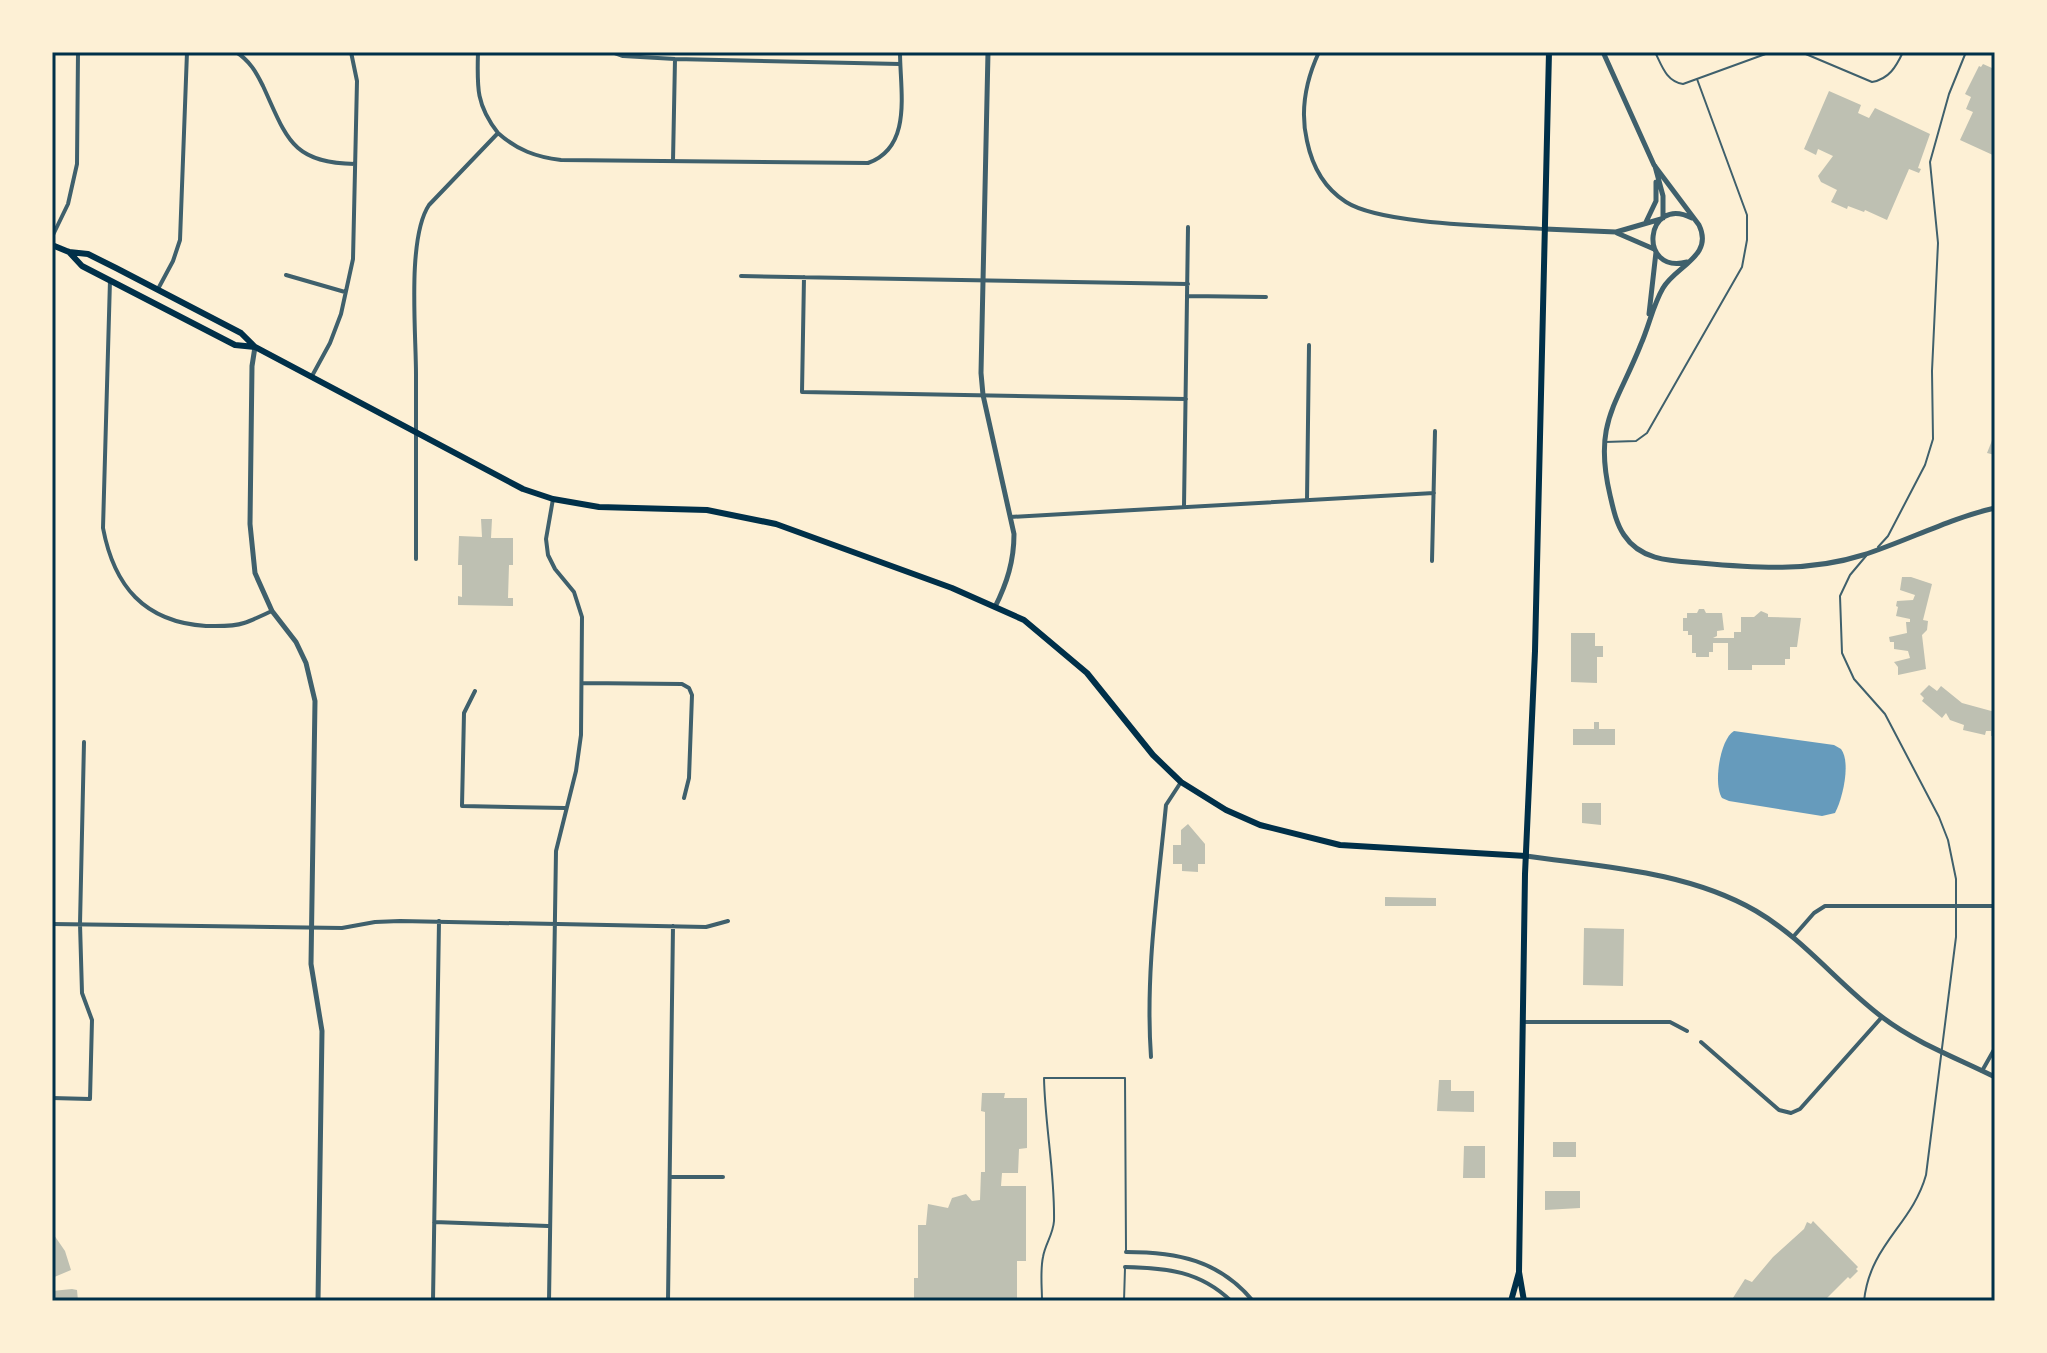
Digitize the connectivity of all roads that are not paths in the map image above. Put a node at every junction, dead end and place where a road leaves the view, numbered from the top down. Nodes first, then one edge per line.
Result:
1 (78, 52) edge
2 (187, 52) edge
3 (236, 52) edge
4 (351, 52) edge
5 (478, 52) edge
6 (612, 52) edge
7 (900, 52) edge
8 (988, 52) edge
9 (1319, 52) edge
10 (1549, 52) edge
11 (1603, 52) edge
12 (1655, 52) edge
13 (1771, 52) edge
14 (1801, 52) edge
15 (1903, 52) edge
16 (1966, 52) edge
17 (675, 59) junction
18 (900, 64) junction
19 (1697, 79) junction
20 (498, 133) junction
21 (673, 161) junction
22 (355, 164) junction
23 (1654, 165) junction
24 (1656, 174) junction
25 (1662, 218) junction
26 (1696, 221) junction
27 (1646, 223) junction
28 (1188, 227) dead end
29 (1545, 229) junction
30 (1616, 232) junction
31 (52, 237) edge
32 (52, 245) edge
33 (1655, 250) junction
34 (69, 252) junction
35 (1692, 260) junction
36 (286, 275) dead end
37 (741, 276) dead end
38 (804, 277) junction
39 (110, 280) junction
40 (984, 280) junction
41 (1188, 284) junction
42 (158, 289) junction
43 (346, 292) junction
44 (1188, 295) junction
45 (1266, 297) dead end
46 (1648, 326) junction
47 (1309, 345) dead end
48 (255, 347) junction
49 (312, 376) junction
50 (983, 395) junction
51 (1186, 399) junction
52 (416, 431) junction
53 (1435, 431) dead end
54 (1604, 442) junction
55 (1434, 493) junction
56 (553, 499) junction
57 (1307, 500) junction
58 (1184, 507) junction
59 (1995, 508) edge
60 (1010, 517) junction
61 (1872, 552) junction
62 (416, 559) dead end
63 (1432, 561) dead end
64 (995, 607) junction
65 (272, 611) junction
66 (582, 683) junction
67 (475, 691) dead end
68 (84, 742) dead end
69 (1181, 782) junction
70 (684, 798) dead end
71 (565, 808) junction
72 (1526, 856) junction
73 (1957, 906) junction
74 (1995, 906) edge
75 (439, 921) junction
76 (728, 921) dead end
77 (52, 924) edge
78 (80, 924) junction
79 (555, 924) junction
80 (673, 926) junction
81 (312, 928) junction
82 (1793, 937) junction
83 (1882, 1017) junction
84 (1522, 1022) junction
85 (1687, 1031) dead end
86 (1701, 1042) dead end
87 (1995, 1048) edge
88 (1942, 1052) junction
89 (1151, 1057) dead end
90 (1982, 1071) junction
91 (1995, 1077) edge
92 (52, 1098) edge
93 (671, 1177) junction
94 (723, 1177) dead end
95 (434, 1222) junction
96 (549, 1226) junction
97 (1126, 1252) joint
98 (1125, 1267) joint
99 (1519, 1272) junction
100 (318, 1301) edge
101 (433, 1301) edge
102 (549, 1301) edge
103 (668, 1301) edge
104 (1042, 1301) edge
105 (1124, 1301) edge
106 (1231, 1301) edge
107 (1253, 1301) edge
108 (1511, 1301) edge
109 (1524, 1301) edge
110 (1864, 1301) edge

1 - 31 street
2 - 42 street
3 - 22 street
4 - 22 street
5 - 20 street
6 - 17 street
7 - 18 street
8 - 40 street
9 - 29 street
10 - 29 main road
11 - 23 street
12 - 19 lane
13 - 19 lane
14 - 15 lane
16 - 61 lane
17 - 18 street
17 - 21 street
18 - 21 street
19 - 54 lane
20 - 21 street
20 - 52 street
22 - 43 street
23 - 24 street
23 - 26 street
24 - 25 street
24 - 27 street
25 - 26 street
25 - 27 street
25 - 33 street
26 - 35 street
27 - 30 street
28 - 41 street
29 - 30 street
29 - 72 main road
30 - 33 street
32 - 34 main road
33 - 35 street
33 - 46 street
34 - 39 main road
34 - 42 main road
35 - 46 street
36 - 43 street
37 - 38 street
38 - 40 street
38 - 50 street
39 - 48 main road
39 - 65 street
40 - 41 street
40 - 50 street
41 - 44 street
42 - 48 main road
43 - 49 street
44 - 45 street
44 - 51 street
46 - 54 street
47 - 57 street
48 - 49 main road
48 - 65 street
49 - 52 main road
50 - 51 street
50 - 60 street
51 - 58 street
52 - 56 main road
52 - 62 street
53 - 55 street
54 - 61 street
55 - 57 street
55 - 63 street
56 - 64 main road
56 - 66 street
57 - 58 street
58 - 60 street
59 - 61 street
60 - 64 street
61 - 73 lane
64 - 69 main road
65 - 81 street
66 - 70 street
66 - 71 street
67 - 71 street
68 - 78 street
69 - 72 main road
69 - 89 street
71 - 79 street
72 - 82 street
72 - 84 main road
73 - 74 street
73 - 82 street
73 - 88 lane
75 - 79 street
75 - 81 street
75 - 95 street
76 - 80 street
77 - 78 street
78 - 81 street
78 - 92 street
79 - 80 street
79 - 96 street
80 - 93 street
81 - 100 street
82 - 83 street
83 - 86 street
83 - 88 street
84 - 85 street
84 - 99 main road
87 - 90 street
88 - 90 street
88 - 110 lane
90 - 91 street
93 - 94 street
93 - 103 street
95 - 96 street
95 - 101 street
96 - 102 street
97 - 104 lane
97 - 107 street
98 - 105 lane
98 - 106 street
99 - 108 main road
99 - 109 main road

